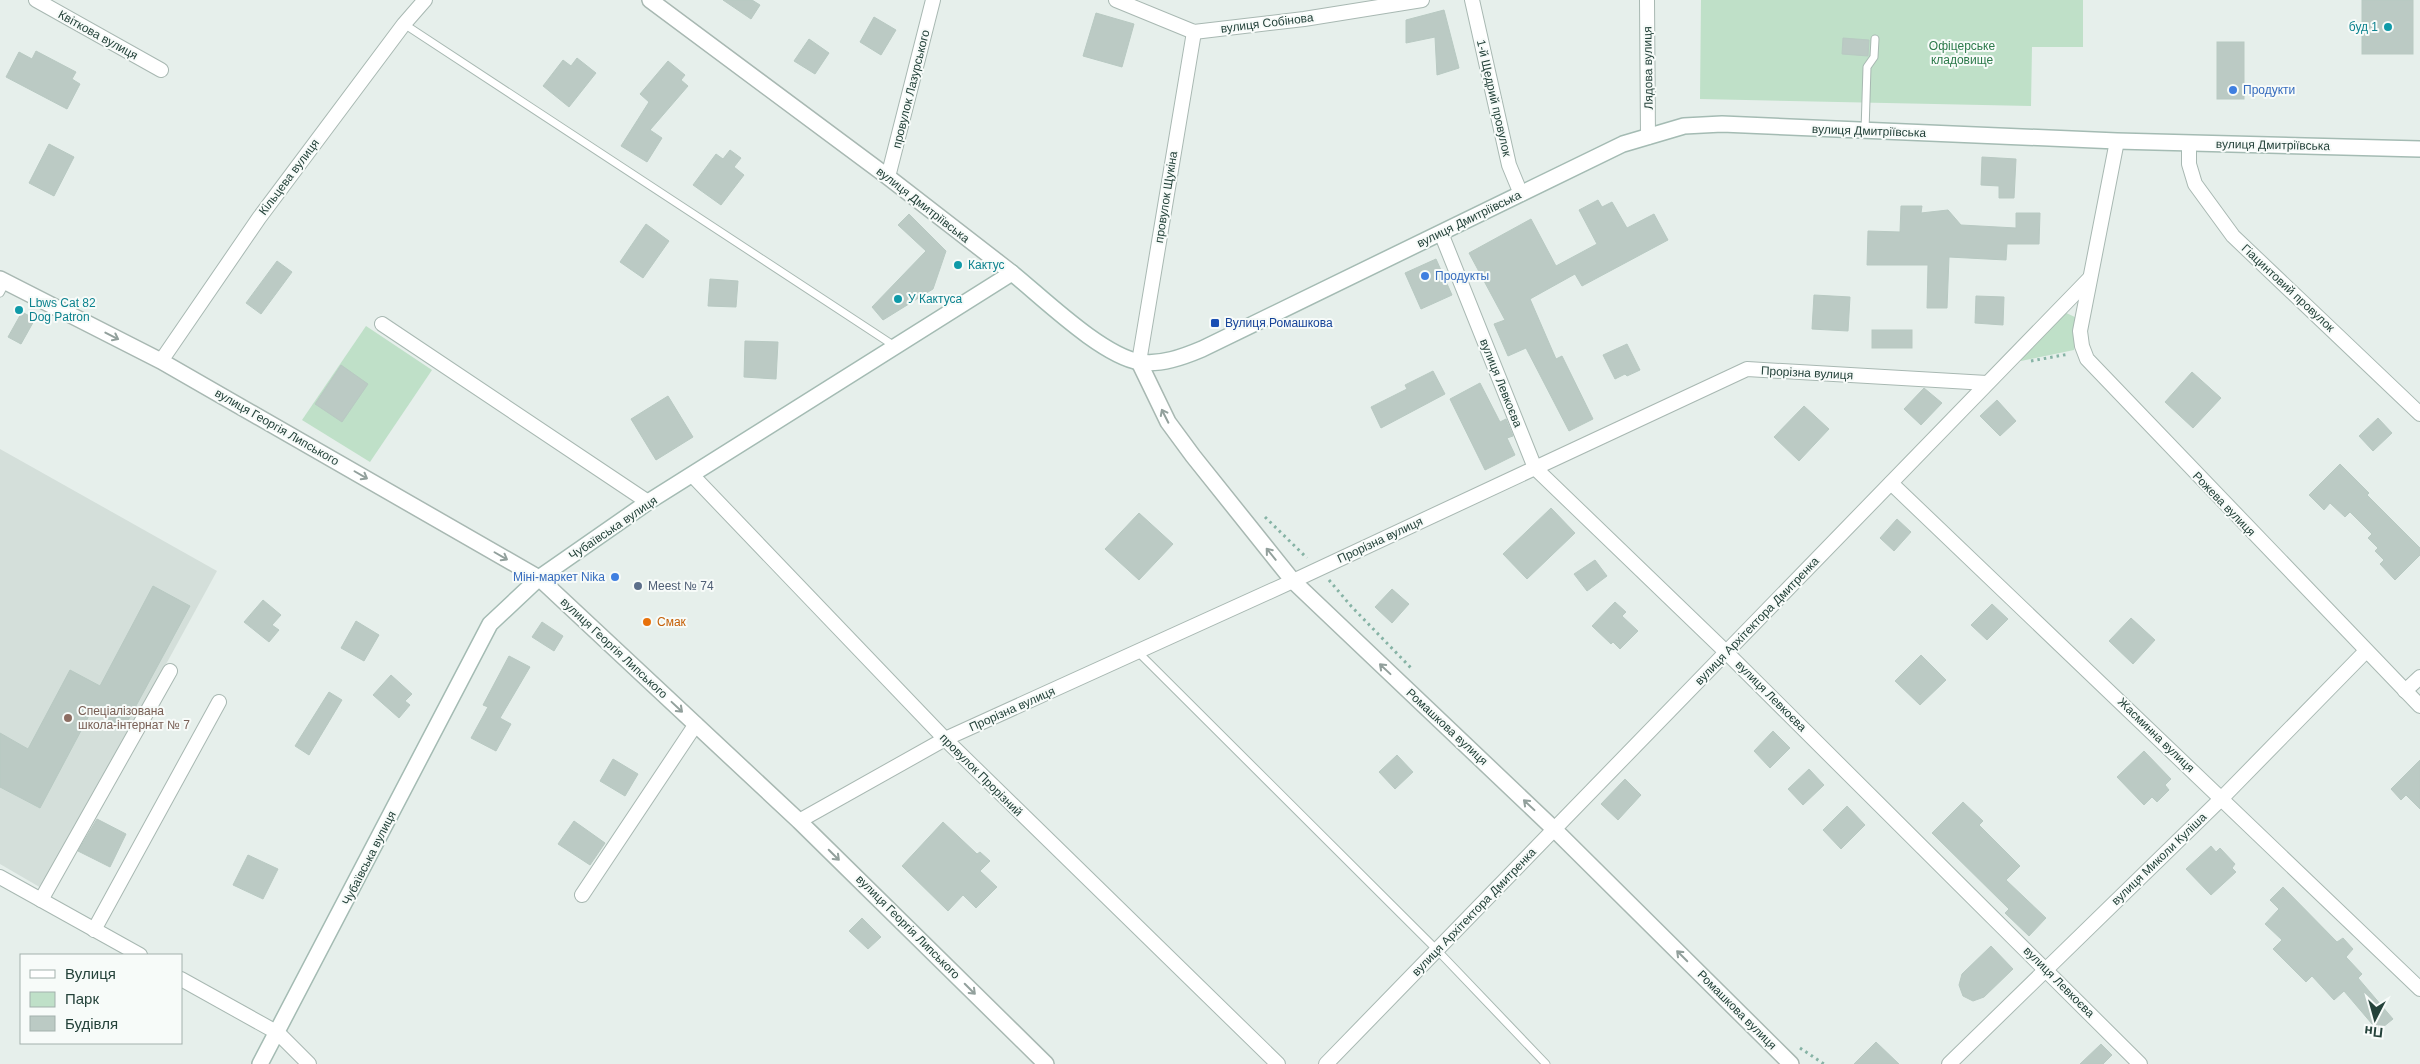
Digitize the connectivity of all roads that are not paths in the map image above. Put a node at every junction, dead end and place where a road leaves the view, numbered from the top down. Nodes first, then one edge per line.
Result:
1 (36, 0) edge
2 (425, 0) edge
3 (650, 0) edge
4 (933, 0) edge
5 (1116, 0) edge
6 (1422, 0) edge
7 (1472, 0) edge
8 (1647, 0) edge
9 (1146, 6) edge
10 (404, 24) junction
11 (1194, 32) junction
12 (1875, 39) dead end
13 (161, 70) dead end
14 (1865, 131) junction
15 (1648, 137) junction
16 (2118, 141) junction
17 (2189, 143) junction
18 (2420, 148) edge
19 (888, 177) junction
20 (1522, 194) junction
21 (1441, 233) junction
22 (1012, 274) junction
23 (2089, 279) junction
24 (2, 285) edge
25 (382, 324) dead end
26 (896, 347) junction
27 (161, 360) junction
28 (1139, 362) junction
29 (1988, 383) junction
30 (2420, 414) edge
31 (1535, 468) junction
32 (693, 476) junction
33 (1891, 483) junction
34 (648, 502) junction
35 (539, 578) junction
36 (1293, 582) junction
37 (2366, 651) junction
38 (1138, 652) junction
39 (1726, 652) junction
40 (170, 671) dead end
41 (2420, 678) edge
42 (2405, 691) junction
43 (218, 702) dead end
44 (2420, 706) edge
45 (696, 724) junction
46 (945, 739) junction
47 (2222, 798) junction
48 (799, 821) junction
49 (1554, 829) junction
50 (0, 877) edge
51 (582, 895) dead end
52 (41, 900) junction
53 (94, 930) junction
54 (1437, 950) junction
55 (138, 954) edge
56 (2045, 968) junction
57 (182, 980) edge
58 (2420, 989) edge
59 (278, 1033) junction
60 (260, 1064) edge
61 (309, 1064) edge
62 (1046, 1064) edge
63 (1278, 1064) edge
64 (1326, 1064) edge
65 (1546, 1064) edge
66 (1791, 1064) edge
67 (1948, 1064) edge
68 (2140, 1064) edge

1 - 13 street, Квіткова вулиця
2 - 10 street, Кільцева вулиця
3 - 19 street, вулиця Дмитріївська
4 - 19 street, провулок Лазурського
5 - 9 street, вулиця Собінова
6 - 11 street, вулиця Собінова
7 - 20 street, 1-й Щедрий провулок
8 - 15 street, Лядова вулиця
9 - 11 street, вулиця Собінова
10 - 26 lane
10 - 27 street, Кільцева вулиця
11 - 28 street, провулок Щукіна
12 - 14 lane
14 - 15 street, вулиця Дмитріївська
14 - 16 street, вулиця Дмитріївська
15 - 20 street, вулиця Дмитріївська
16 - 17 street, вулиця Дмитріївська
16 - 23 street
17 - 18 street, вулиця Дмитріївська
17 - 30 street, Гіацинтовий провулок
19 - 22 street, вулиця Дмитріївська
20 - 21 street, вулиця Дмитріївська
21 - 28 street, вулиця Дмитріївська
21 - 31 street, вулиця Левкоєва
22 - 26 street, Чубаївська вулиця
22 - 28 street, вулиця Дмитріївська
23 - 29 street, вулиця Архітектора Дмитренка
23 - 37 street, Рожева вулиця
24 -> 27 street, вулиця Георгія Липського
25 - 34 street
26 - 32 street, Чубаївська вулиця
27 -> 35 street, вулиця Георгія Липського
36 -> 28 street, Ромашкова вулиця
29 - 31 street, Прорізна вулиця
29 - 33 street, вулиця Архітектора Дмитренка
31 - 36 street, Прорізна вулиця
31 - 39 street, вулиця Левкоєва
32 - 34 street, Чубаївська вулиця
32 - 46 street, провулок Прорізний
33 - 39 street, вулиця Архітектора Дмитренка
33 - 47 street, Жасминна вулиця
34 - 35 street, Чубаївська вулиця
35 -> 45 street, вулиця Георгія Липського
35 - 59 street, Чубаївська вулиця
36 - 38 street, Прорізна вулиця
49 -> 36 street, Ромашкова вулиця
37 - 42 street, Рожева вулиця
37 - 47 street, вулиця Миколи Куліша
38 - 46 street, Прорізна вулиця
38 - 54 lane
39 - 49 street, вулиця Архітектора Дмитренка
39 - 56 street, вулиця Левкоєва
40 - 52 street
41 - 42 street
42 - 44 street, Рожева вулиця
43 - 53 street
45 - 48 street, вулиця Георгія Липського
45 - 51 street
46 - 48 street, Прорізна вулиця
46 - 63 street, провулок Прорізний
47 - 56 street, вулиця Миколи Куліша
47 - 58 street, Жасминна вулиця
48 -> 62 street, вулиця Георгія Липського
49 - 54 street, вулиця Архітектора Дмитренка
66 -> 49 street, Ромашкова вулиця
50 - 52 street
52 - 53 street
53 - 55 street
54 - 64 street, вулиця Архітектора Дмитренка
54 - 65 lane
56 - 67 street, вулиця Миколи Куліша
56 - 68 street, вулиця Левкоєва
57 - 59 street
59 - 60 street, Чубаївська вулиця
59 - 61 street

